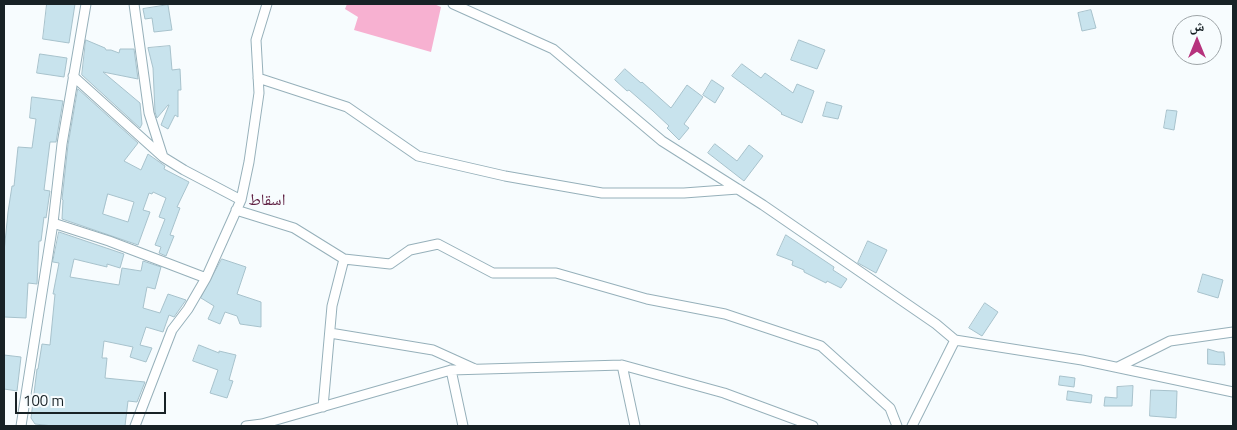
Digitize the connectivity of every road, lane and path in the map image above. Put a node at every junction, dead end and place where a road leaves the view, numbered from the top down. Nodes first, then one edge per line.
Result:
1 (86, 4) edge
2 (134, 4) edge
3 (266, 4) edge
4 (453, 4) edge
5 (73, 76) junction
6 (258, 78) junction
7 (163, 157) junction
8 (738, 189) junction
9 (241, 200) junction
10 (236, 210) junction
11 (53, 223) junction
12 (344, 259) junction
13 (206, 278) junction
14 (1233, 332) edge
15 (330, 333) junction
16 (955, 340) junction
17 (622, 365) junction
18 (1118, 367) junction
19 (451, 370) junction
20 (478, 370) junction
21 (1233, 392) edge
22 (323, 407) junction
23 (21, 426) edge
24 (135, 426) edge
25 (246, 426) edge
26 (463, 426) edge
27 (635, 426) edge
28 (813, 426) edge
29 (897, 426) edge
30 (912, 426) edge

1 - 5 street
2 - 7 street
3 - 6 street
4 - 8 street
5 - 7 street
5 - 11 street
6 - 8 street
6 - 9 street
7 - 9 street
8 - 16 street
9 - 10 street
10 - 12 street
10 - 13 street
11 - 13 street
11 - 23 street
12 - 15 street
12 - 29 street
13 - 24 street
14 - 18 street
15 - 20 street
15 - 22 street
16 - 18 street
16 - 30 street
17 - 20 street
17 - 27 street
17 - 28 street
18 - 21 street
19 - 20 street
19 - 22 street
19 - 26 street
22 - 25 street

